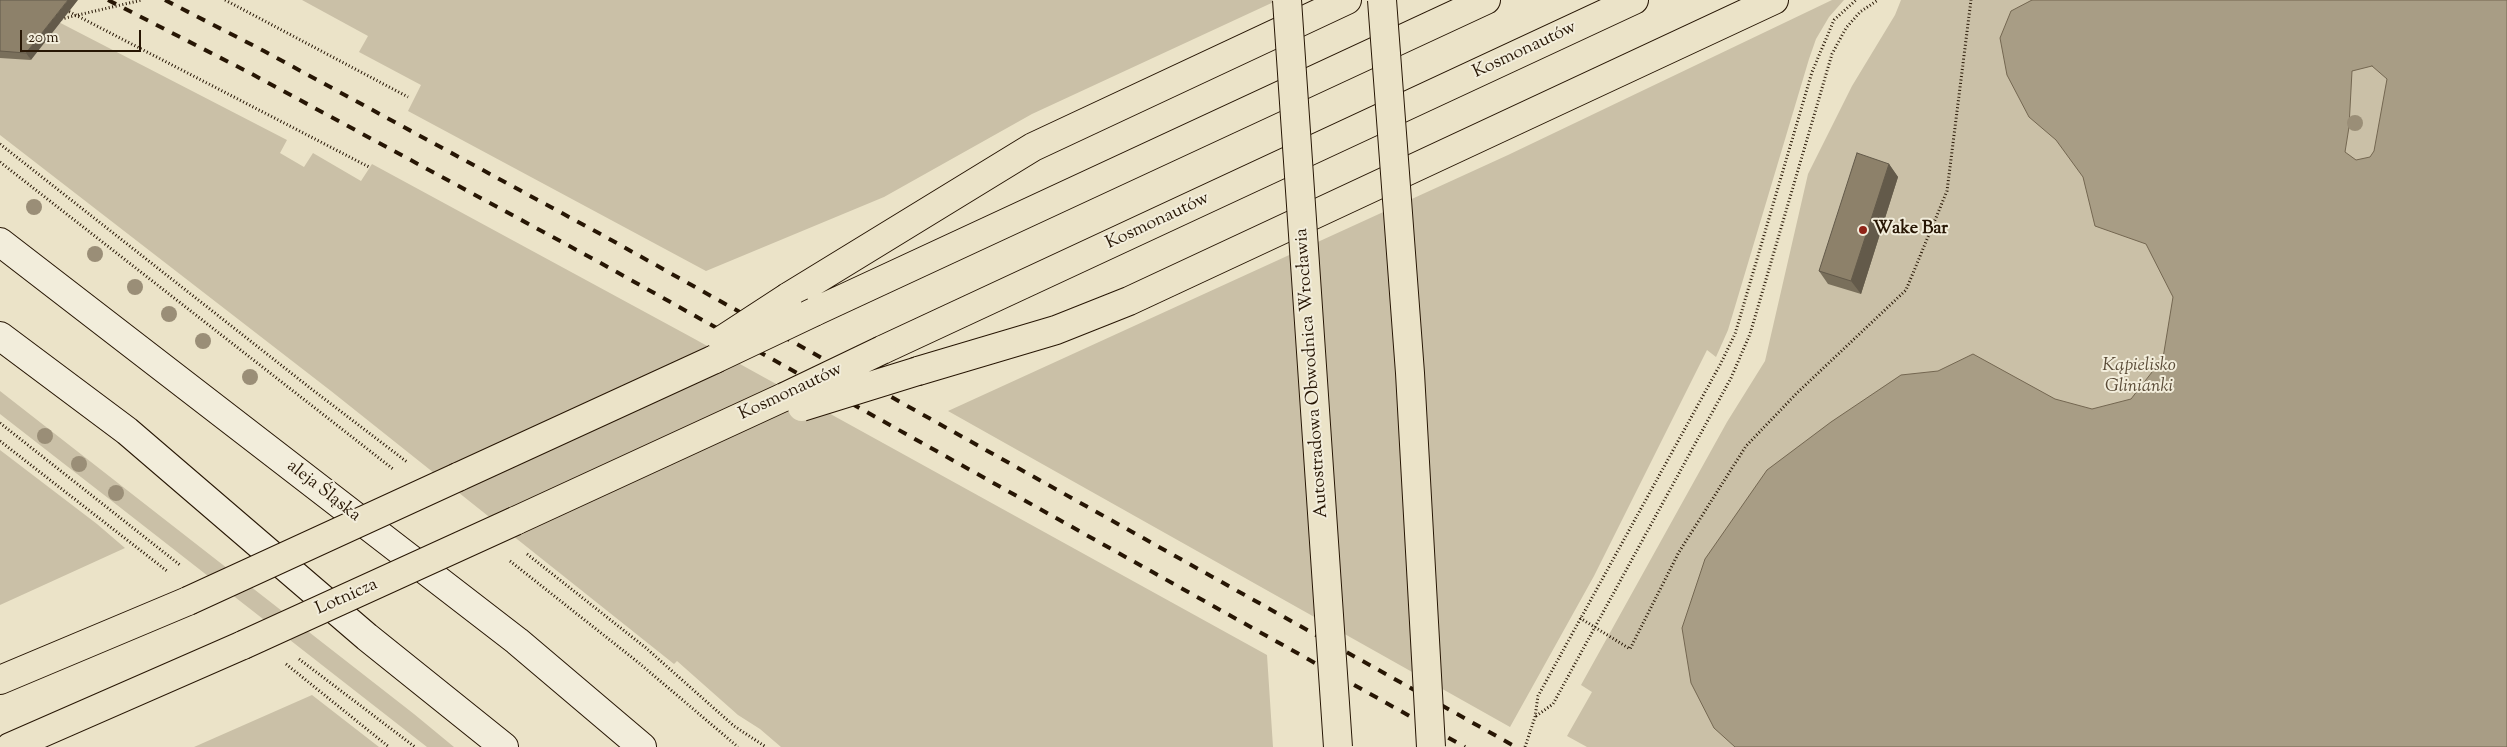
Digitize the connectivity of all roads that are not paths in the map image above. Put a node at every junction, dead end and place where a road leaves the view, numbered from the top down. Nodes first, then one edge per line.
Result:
1 (1287, 0) edge
2 (1347, 0) edge
3 (1382, 0) edge
4 (1486, 0) edge
5 (1634, 0) edge
6 (1774, 0) edge
7 (0, 242) edge
8 (0, 336) edge
9 (709, 355) junction
10 (793, 402) junction
11 (682, 443) joint
12 (0, 680) edge
13 (10, 747) edge
14 (504, 747) edge
15 (642, 747) edge
16 (1338, 747) edge
17 (1431, 747) edge

1 - 16 main road, Autostradowa Obwodnica Wrocławia, bridge
2 - 9 main road, bridge
3 - 17 main road, bridge
4 - 9 main road, bridge
5 - 10 main road, Kosmonautów, bridge
6 - 10 main road, bridge
7 - 15 street, aleja Śląska
8 - 14 street
9 - 12 main road, bridge
10 - 11 main road, Kosmonautów
11 - 13 main road, Lotnicza, bridge

